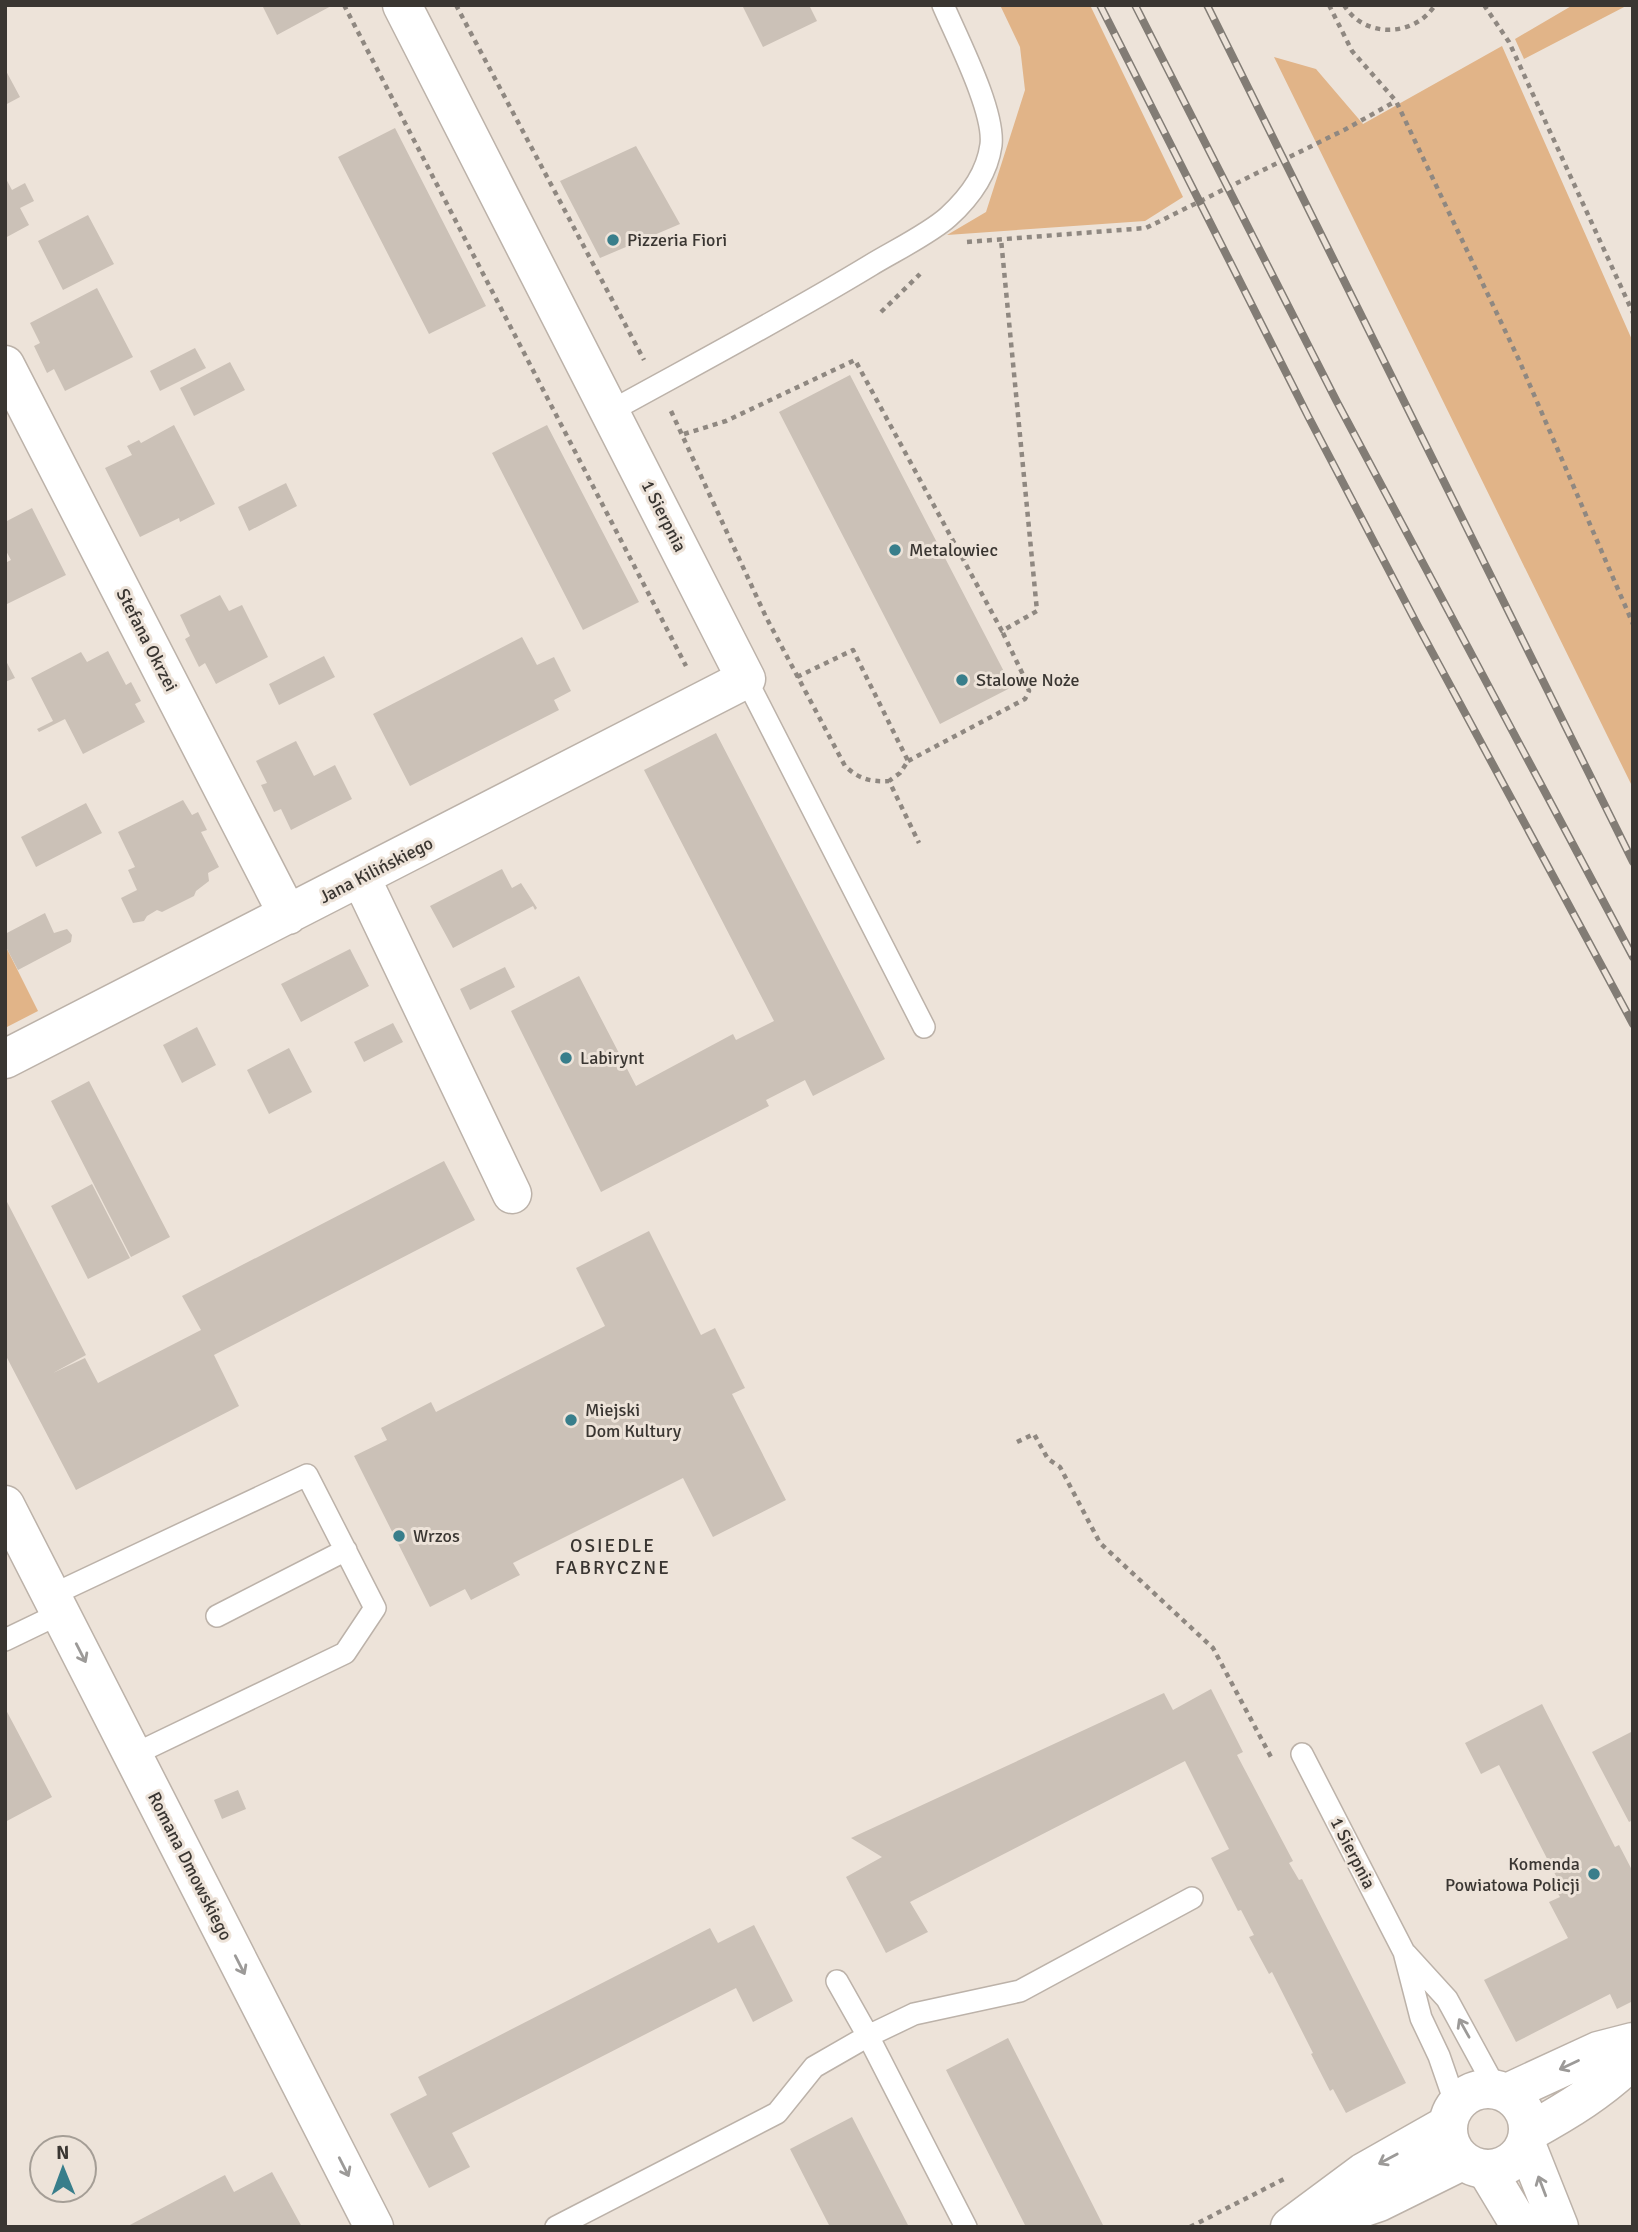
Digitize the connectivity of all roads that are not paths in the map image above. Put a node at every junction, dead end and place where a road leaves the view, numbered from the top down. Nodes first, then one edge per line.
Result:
1 (402, 5) edge
2 (943, 5) edge
3 (5, 365) edge
4 (611, 411) junction
5 (746, 679) junction
6 (361, 878) junction
7 (288, 915) junction
8 (924, 1027) dead end
9 (5, 1059) edge
10 (512, 1195) dead end
11 (5, 1505) edge
12 (346, 1550) junction
13 (56, 1604) junction
14 (217, 1616) dead end
15 (5, 1640) edge
16 (1302, 1754) dead end
17 (133, 1755) junction
18 (1192, 1898) dead end
19 (1404, 1952) junction
20 (837, 1981) dead end
21 (867, 2036) junction
22 (1633, 2042) edge
23 (1633, 2060) edge
24 (1502, 2091) junction
25 (1452, 2115) junction
26 (1528, 2138) junction
27 (1474, 2165) junction
28 (374, 2227) edge
29 (556, 2227) edge
30 (966, 2227) edge
31 (1290, 2227) edge
32 (1307, 2227) edge
33 (1521, 2227) edge
34 (1559, 2227) edge

1 - 4 street, 1 Sierpnia
2 - 4 lane
3 - 7 street, Stefana Okrzei
4 - 5 street, 1 Sierpnia
5 - 6 street, Jana Kilińskiego
5 - 8 lane, 1 Sierpnia
6 - 7 street, Jana Kilińskiego
6 - 10 street
7 - 9 street, Jana Kilińskiego
11 - 13 street, Romana Dmowskiego
12 - 13 lane
12 - 14 lane
12 - 17 lane
13 - 15 lane
13 -> 17 street, Romana Dmowskiego
16 - 19 lane, 1 Sierpnia
17 -> 28 street, Romana Dmowskiego
18 - 21 lane
24 -> 19 lane, 1 Sierpnia
19 - 25 lane, 1 Sierpnia
20 - 21 lane
21 - 29 lane
21 - 30 lane
22 -> 24 street
23 - 26 street
24 - 25 street
24 - 26 street
25 - 27 street
25 -> 31 street
26 - 27 street
34 -> 26 street
27 - 32 street
27 - 33 street

